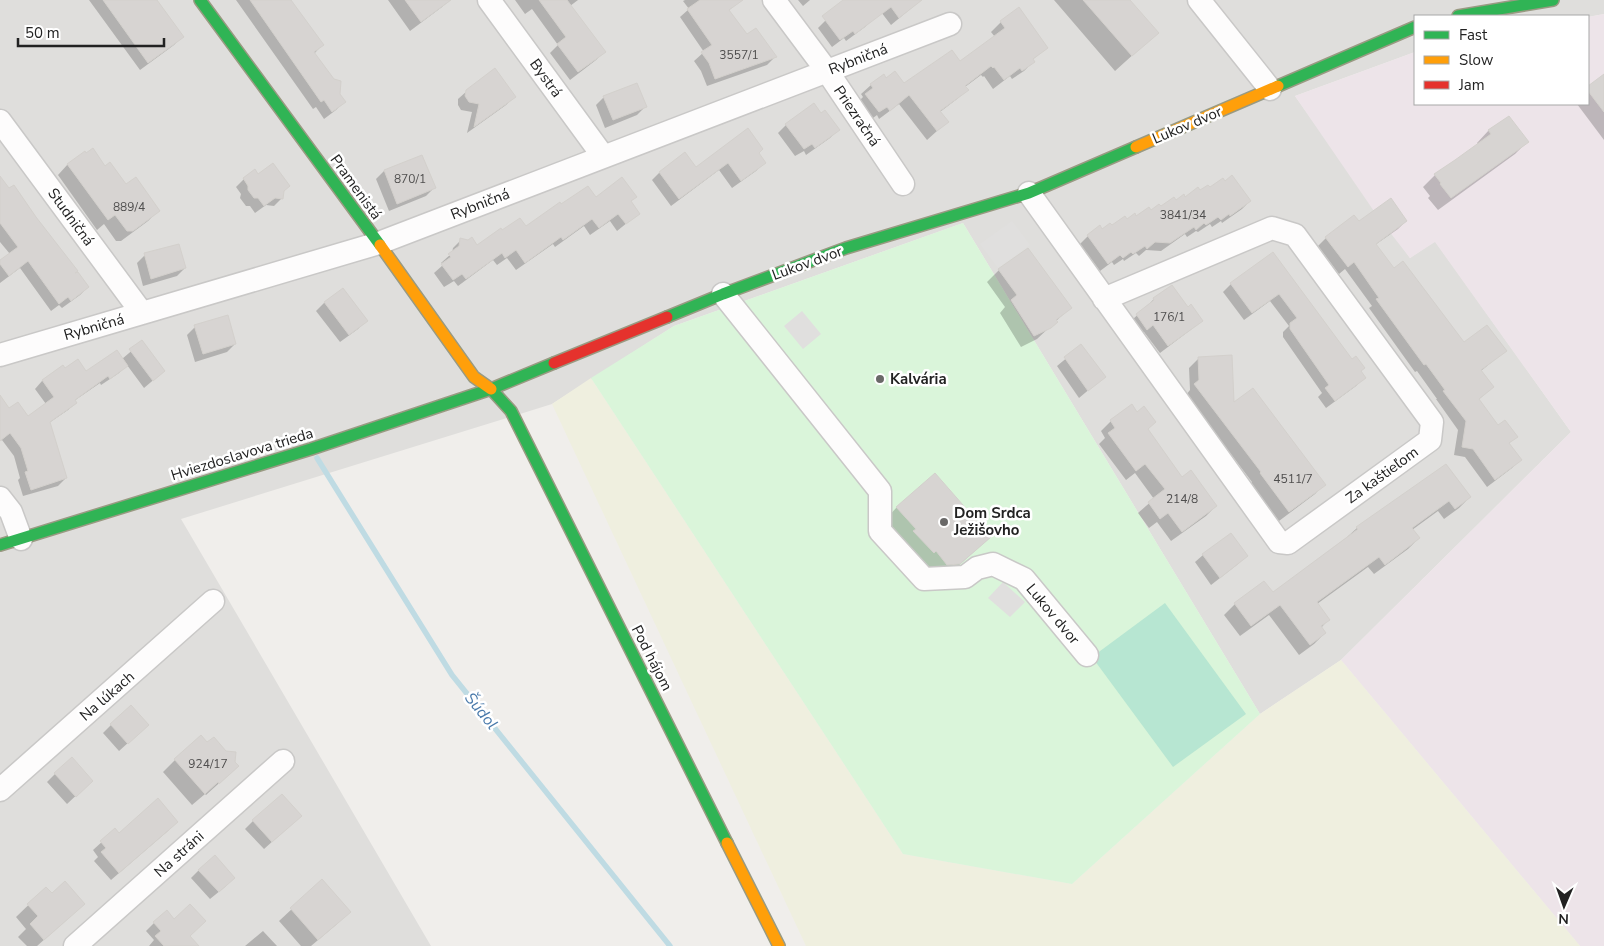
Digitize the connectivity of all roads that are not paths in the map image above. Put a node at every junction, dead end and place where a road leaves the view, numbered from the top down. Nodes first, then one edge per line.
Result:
1 (200, 0) edge
2 (489, 0) edge
3 (774, 0) edge
4 (1199, 0) edge
5 (1553, 0) edge
6 (1464, 15) edge
7 (950, 24) dead end
8 (1414, 27) edge
9 (827, 71) junction
10 (1270, 90) junction
11 (0, 120) edge
12 (603, 156) junction
13 (903, 184) dead end
14 (1029, 193) junction
15 (379, 244) junction
16 (723, 294) junction
17 (1104, 299) junction
18 (142, 313) junction
19 (0, 355) edge
20 (491, 389) junction
21 (0, 498) edge
22 (10, 542) edge
23 (213, 601) dead end
24 (1087, 655) dead end
25 (283, 761) dead end
26 (0, 790) edge
27 (75, 946) edge
28 (779, 946) edge

1 - 15 street, Pramenistá
2 - 12 street, Bystrá
3 - 9 street, Priezračná
4 - 10 street
5 - 6 street
7 - 9 street, Rybničná
8 - 10 street, Lukov dvor
9 - 12 street, Rybničná
9 - 13 street, Priezračná
10 - 14 street, Lukov dvor
11 - 18 street, Studničná
12 - 15 street, Rybničná
14 - 16 street, Lukov dvor
14 - 17 street, Za kaštieľom
15 - 18 street, Rybničná
15 - 20 street, Pramenistá
16 - 20 street, Hviezdoslavova trieda
16 - 24 street, Lukov dvor
17 - 17 street, Za kaštieľom
18 - 19 street, Rybničná
20 - 22 street, Hviezdoslavova trieda
20 - 28 street, Pod hájom
21 - 22 street
23 - 26 street, Na lúkach
25 - 27 street, Na stráni

